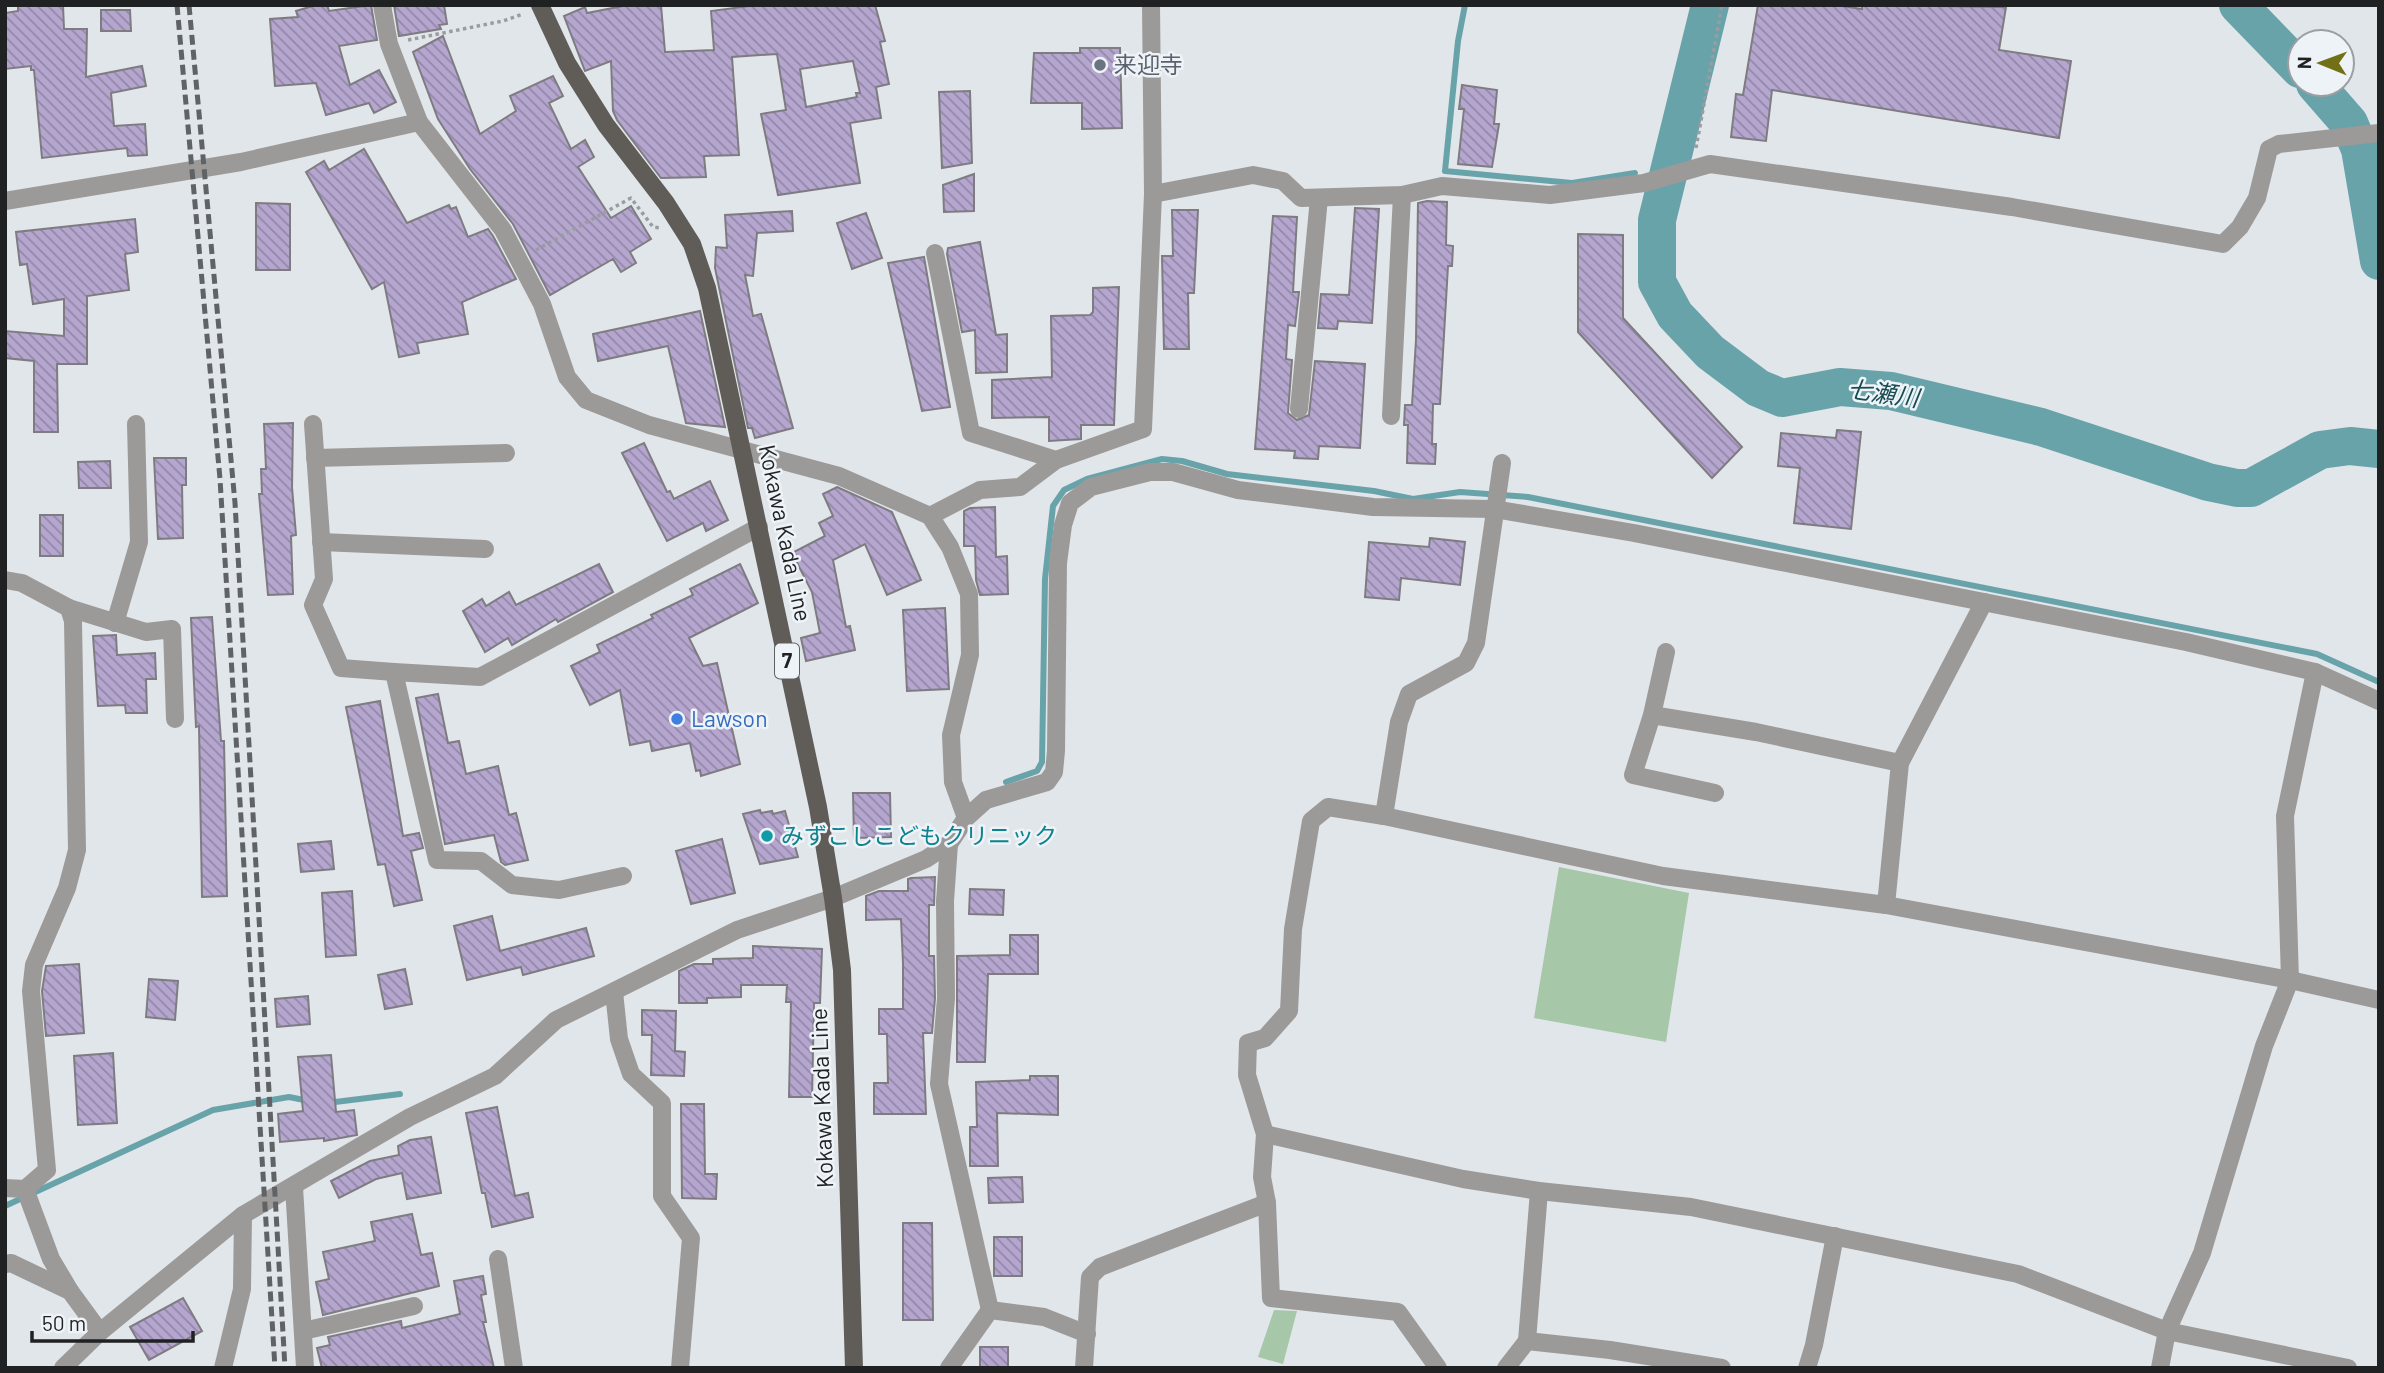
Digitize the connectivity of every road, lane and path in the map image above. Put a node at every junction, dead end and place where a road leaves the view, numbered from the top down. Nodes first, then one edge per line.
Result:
1 (382, 5) edge
2 (1151, 5) edge
3 (1722, 5) edge
4 (541, 6) edge
5 (389, 44) junction
6 (419, 122) junction
7 (2379, 133) edge
8 (1695, 167) junction
9 (1153, 194) junction
10 (1402, 195) junction
11 (1319, 198) junction
12 (5, 201) edge
13 (684, 232) junction
14 (935, 254) dead end
15 (519, 260) junction
16 (1300, 409) dead end
17 (1391, 416) dead end
18 (136, 424) dead end
19 (313, 424) dead end
20 (743, 449) junction
21 (506, 453) dead end
22 (315, 458) junction
23 (1056, 460) junction
24 (1502, 463) dead end
25 (1495, 504) junction
26 (930, 516) junction
27 (759, 527) junction
28 (321, 542) junction
29 (485, 549) dead end
30 (5, 580) edge
31 (1984, 602) junction
32 (69, 608) junction
33 (115, 623) junction
34 (1666, 652) dead end
35 (394, 672) junction
36 (2315, 672) junction
37 (2379, 701) edge
38 (1652, 715) junction
39 (175, 719) dead end
40 (1900, 763) junction
41 (1715, 793) dead end
42 (1384, 816) junction
43 (966, 818) junction
44 (949, 844) junction
45 (622, 876) dead end
46 (833, 898) junction
47 (1886, 905) junction
48 (2290, 980) junction
49 (614, 992) junction
50 (2379, 1000) edge
51 (1265, 1134) junction
52 (294, 1187) junction
53 (5, 1188) edge
54 (25, 1189) junction
55 (1539, 1191) junction
56 (1267, 1203) junction
57 (243, 1215) junction
58 (1835, 1236) junction
59 (498, 1259) dead end
60 (5, 1264) edge
61 (70, 1292) junction
62 (414, 1306) dead end
63 (990, 1310) junction
64 (303, 1331) junction
65 (2167, 1331) junction
66 (100, 1332) junction
67 (1087, 1334) junction
68 (1527, 1341) junction
69 (63, 1368) edge
70 (223, 1368) edge
71 (305, 1368) edge
72 (514, 1368) edge
73 (680, 1368) edge
74 (854, 1368) edge
75 (949, 1368) edge
76 (1084, 1368) edge
77 (1438, 1368) edge
78 (1506, 1368) edge
79 (1722, 1368) edge
80 (1807, 1368) edge
81 (2160, 1368) edge
82 (2348, 1368) edge

1 - 5 street
2 - 9 street
3 - 8 path
4 - 5 path
4 - 13 main road, Kokawa Kada Line / 7
5 - 6 street
6 - 12 street
6 - 15 street
7 - 8 street
8 - 10 street
9 - 11 street
9 - 23 street
10 - 11 street
10 - 17 street
11 - 16 street
13 - 15 path
13 - 20 main road, Kokawa Kada Line / 7
14 - 23 street
15 - 20 street
18 - 33 street
19 - 22 street
20 - 26 street
20 - 27 main road, Kokawa Kada Line / 7
21 - 22 street
22 - 28 street
23 - 26 street
24 - 25 street
25 - 31 street
25 - 42 street
25 - 43 street
26 - 43 street
27 - 35 street
27 - 46 main road, Kokawa Kada Line / 7
28 - 29 street
28 - 35 street
30 - 32 street
31 - 36 street
31 - 40 street
32 - 33 street
32 - 54 street
33 - 39 street
34 - 38 street
35 - 45 street
36 - 37 street
36 - 48 street
38 - 40 street
38 - 41 street
40 - 47 street
42 - 47 street
42 - 51 street
43 - 44 street
44 - 46 street
44 - 63 street
46 - 49 street
46 - 74 main road, Kokawa Kada Line / 7
47 - 48 street
48 - 50 street
48 - 65 street
49 - 52 street
49 - 73 street
51 - 55 street
51 - 56 street
52 - 57 street
52 - 64 street
53 - 54 street
54 - 61 street
55 - 58 street
55 - 68 street
56 - 67 street
56 - 77 street
57 - 66 street
57 - 70 street
58 - 65 street
58 - 80 street
59 - 72 street
60 - 61 street
61 - 66 street
62 - 64 street
63 - 67 street
63 - 75 street
64 - 71 street
65 - 81 street
65 - 82 street
66 - 69 street
67 - 76 street
68 - 78 street
68 - 79 street

